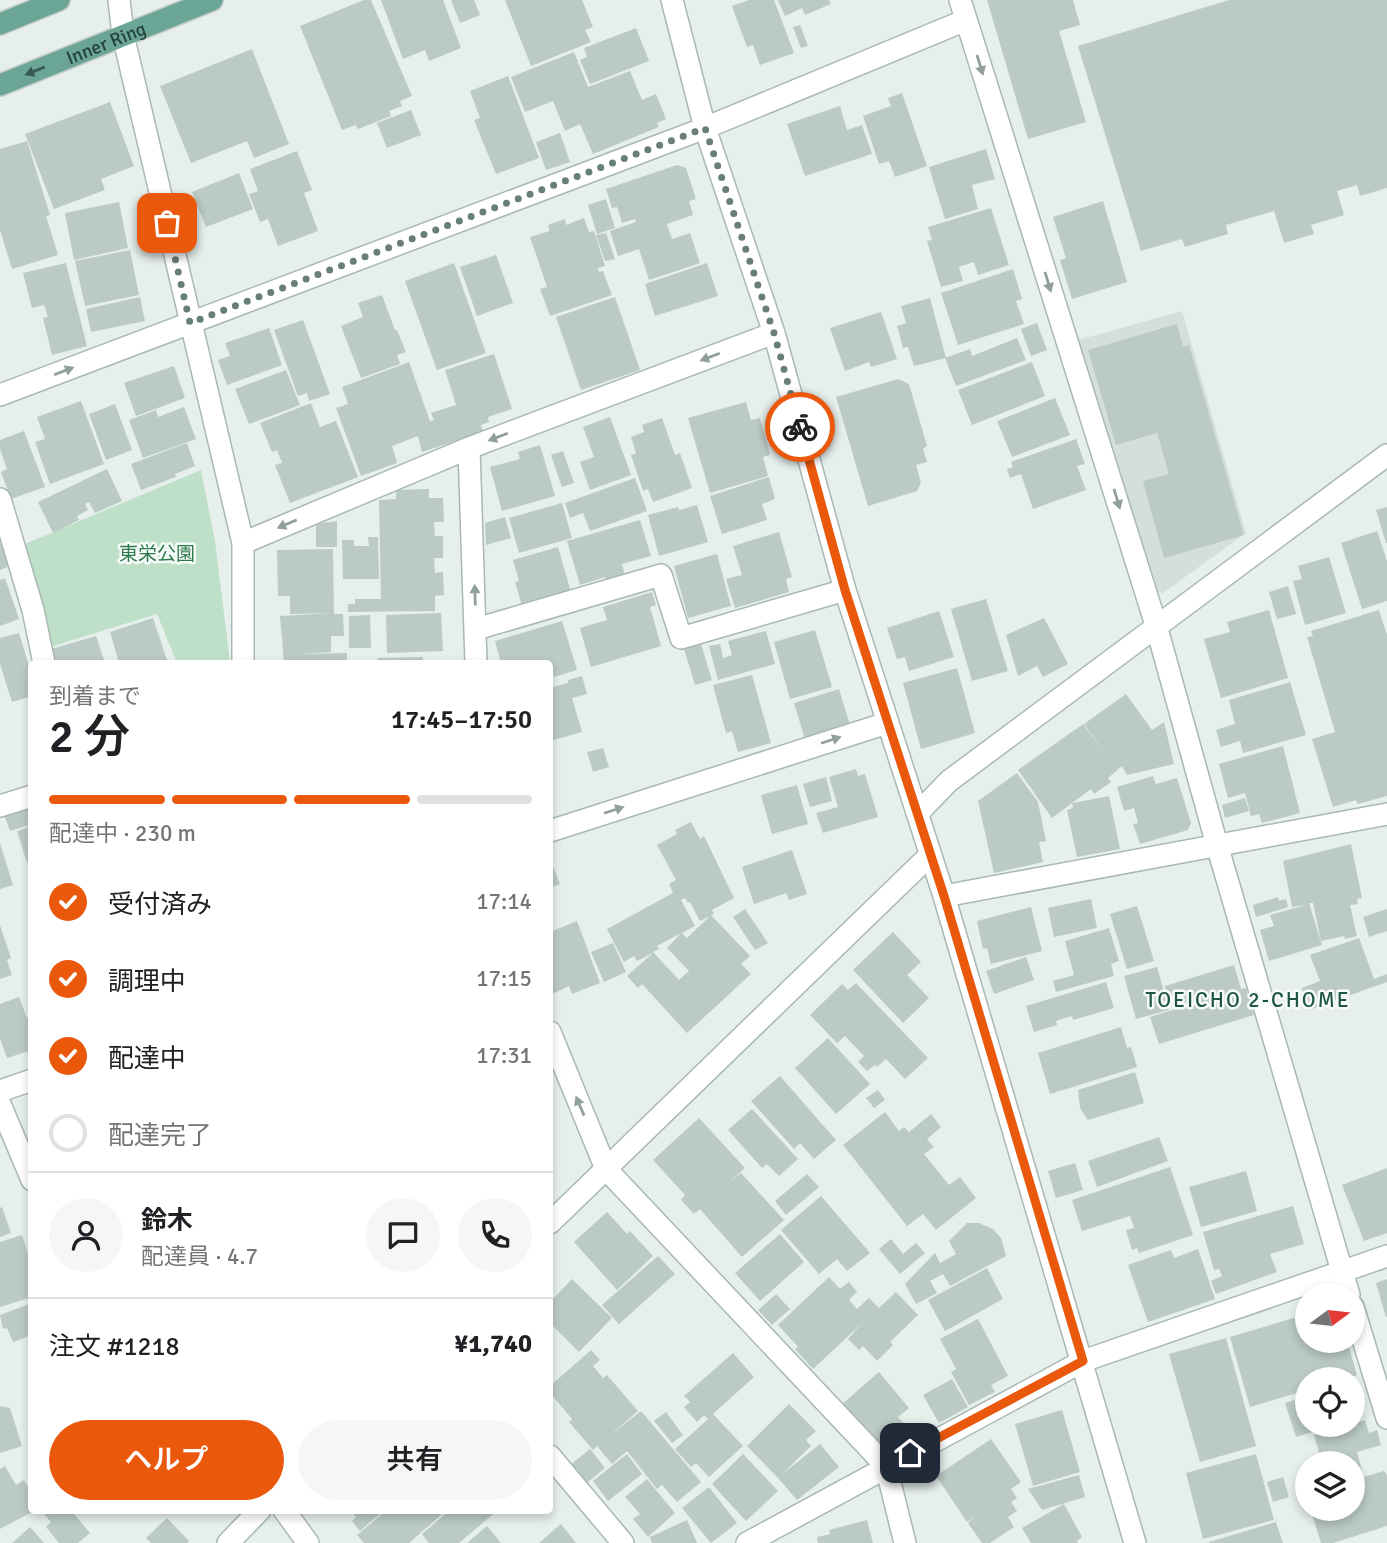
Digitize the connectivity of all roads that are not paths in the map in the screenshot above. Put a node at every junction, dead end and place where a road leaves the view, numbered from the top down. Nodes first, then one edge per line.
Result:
1 (59, 0) edge
2 (119, 0) edge
3 (212, 0) edge
4 (672, 0) edge
5 (963, 10) edge
6 (0, 24) edge
7 (123, 35) junction
8 (0, 85) edge
9 (705, 128) junction
10 (190, 323) junction
11 (774, 333) junction
12 (0, 395) edge
13 (469, 448) junction
14 (1387, 455) edge
15 (0, 499) edge
16 (243, 543) junction
17 (845, 590) junction
18 (1156, 625) junction
19 (476, 629) junction
20 (43, 660) edge
21 (243, 660) edge
22 (476, 660) edge
23 (887, 723) junction
24 (28, 797) edge
25 (0, 806) edge
26 (918, 813) junction
27 (1387, 814) edge
28 (553, 830) edge
29 (1217, 845) junction
30 (930, 855) junction
31 (944, 896) junction
32 (553, 1039) edge
33 (28, 1081) edge
34 (0, 1091) edge
35 (0, 1104) edge
36 (606, 1169) junction
37 (28, 1171) edge
38 (553, 1220) edge
39 (1387, 1256) edge
40 (1342, 1273) junction
41 (1345, 1283) edge
42 (1365, 1346) edge
43 (1083, 1361) junction
44 (1387, 1418) edge
45 (553, 1460) edge
46 (886, 1466) junction
47 (256, 1514) edge
48 (287, 1514) edge
49 (228, 1543) edge
50 (308, 1543) edge
51 (623, 1543) edge
52 (747, 1543) edge
53 (905, 1543) edge
54 (1135, 1543) edge

1 - 6 main road
2 - 7 street
3 - 7 main road, Inner Ring
4 - 9 street
5 - 9 street
5 -> 18 street
7 -> 8 main road, Inner Ring
7 - 10 street
9 - 10 street
9 - 11 street
12 -> 10 street
10 - 16 street
11 -> 13 street
11 - 17 street
13 -> 16 street
19 -> 13 street
14 - 18 street
15 - 20 street
16 - 21 street
17 - 19 street
17 - 23 street
18 - 26 street
18 - 29 street
19 - 22 street
23 - 26 street
28 -> 23 street
24 - 25 street
26 - 30 street
27 - 29 street
29 - 31 street
29 - 40 street
30 - 31 street
30 - 36 street
31 - 43 street
36 -> 32 street
33 - 34 street
35 - 37 street
36 - 38 street
36 - 46 street
39 - 40 street
40 - 41 street
40 - 43 street
42 - 44 street
43 - 46 street
43 - 54 street
45 - 51 street
46 - 52 street
46 - 53 street
47 - 49 street
48 - 50 street

